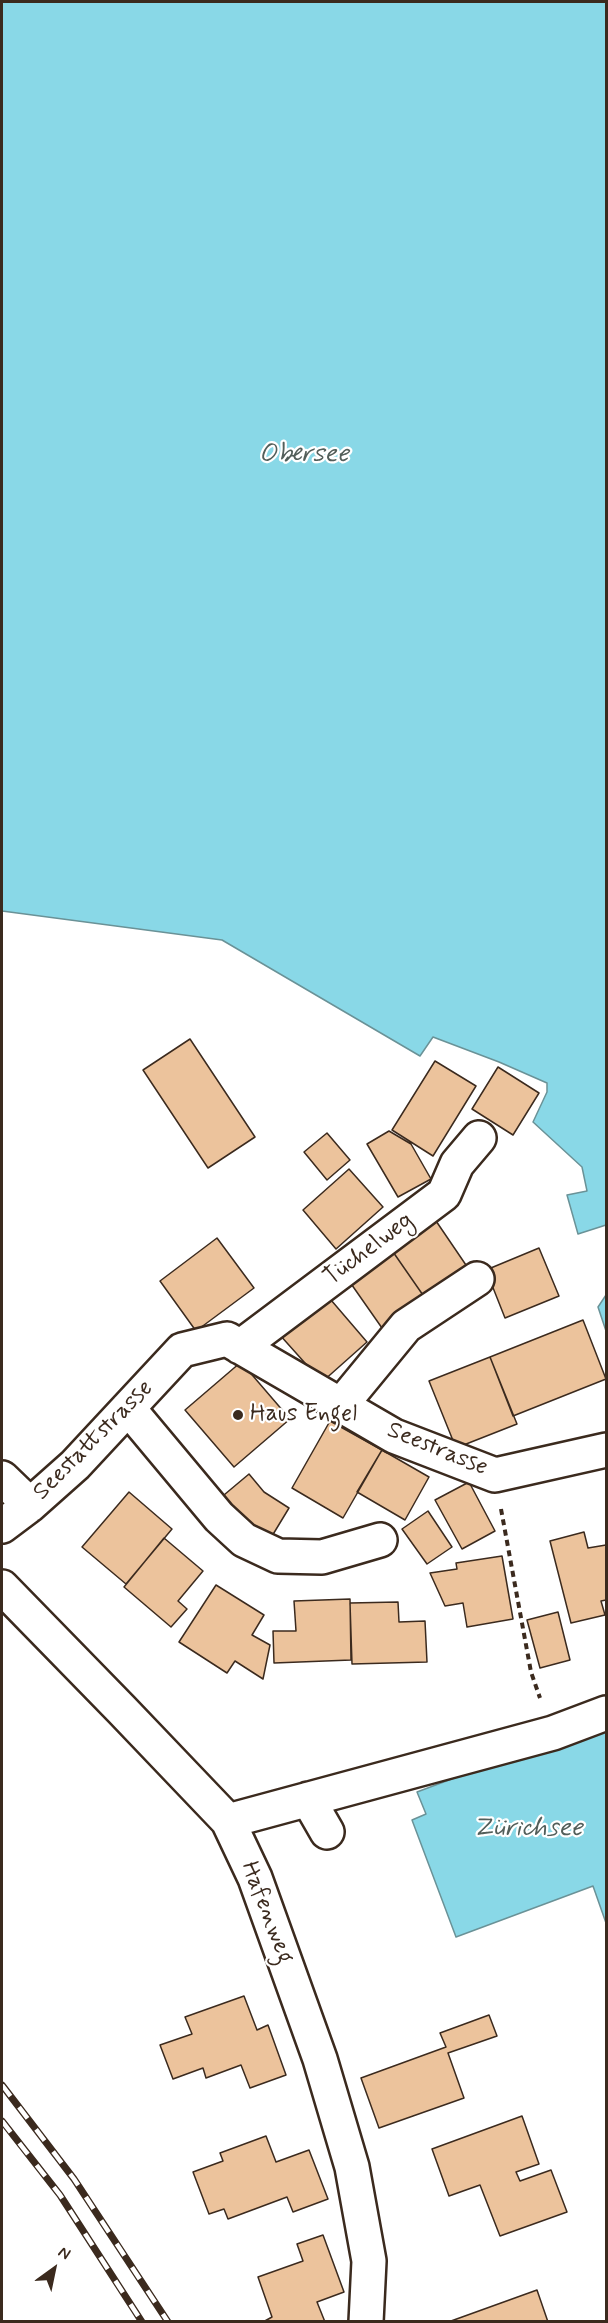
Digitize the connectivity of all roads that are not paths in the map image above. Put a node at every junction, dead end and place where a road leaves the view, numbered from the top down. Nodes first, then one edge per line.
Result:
1 (479, 1138) dead end
2 (477, 1279) dead end
3 (240, 1347) junction
4 (182, 1350) joint
5 (341, 1405) junction
6 (128, 1408) junction
7 (606, 1450) edge
8 (2, 1478) edge
9 (30, 1505) junction
10 (2, 1526) edge
11 (380, 1540) dead end
12 (2, 1587) edge
13 (606, 1713) edge
14 (308, 1799) junction
15 (228, 1821) junction
16 (327, 1832) dead end
17 (366, 2322) edge

1 - 3 street, Tüchelweg
2 - 5 street
3 - 4 street, Seestrasse
3 - 5 street, Seestrasse
4 - 6 street, Seestattstrasse
5 - 7 street, Seestrasse
6 - 9 street, Seestattstrasse
6 - 11 street
8 - 9 street
9 - 10 street, Seestattstrasse
12 - 15 street, Hafenweg
13 - 14 street
14 - 15 street
14 - 16 street
15 - 17 street, Hafenweg

